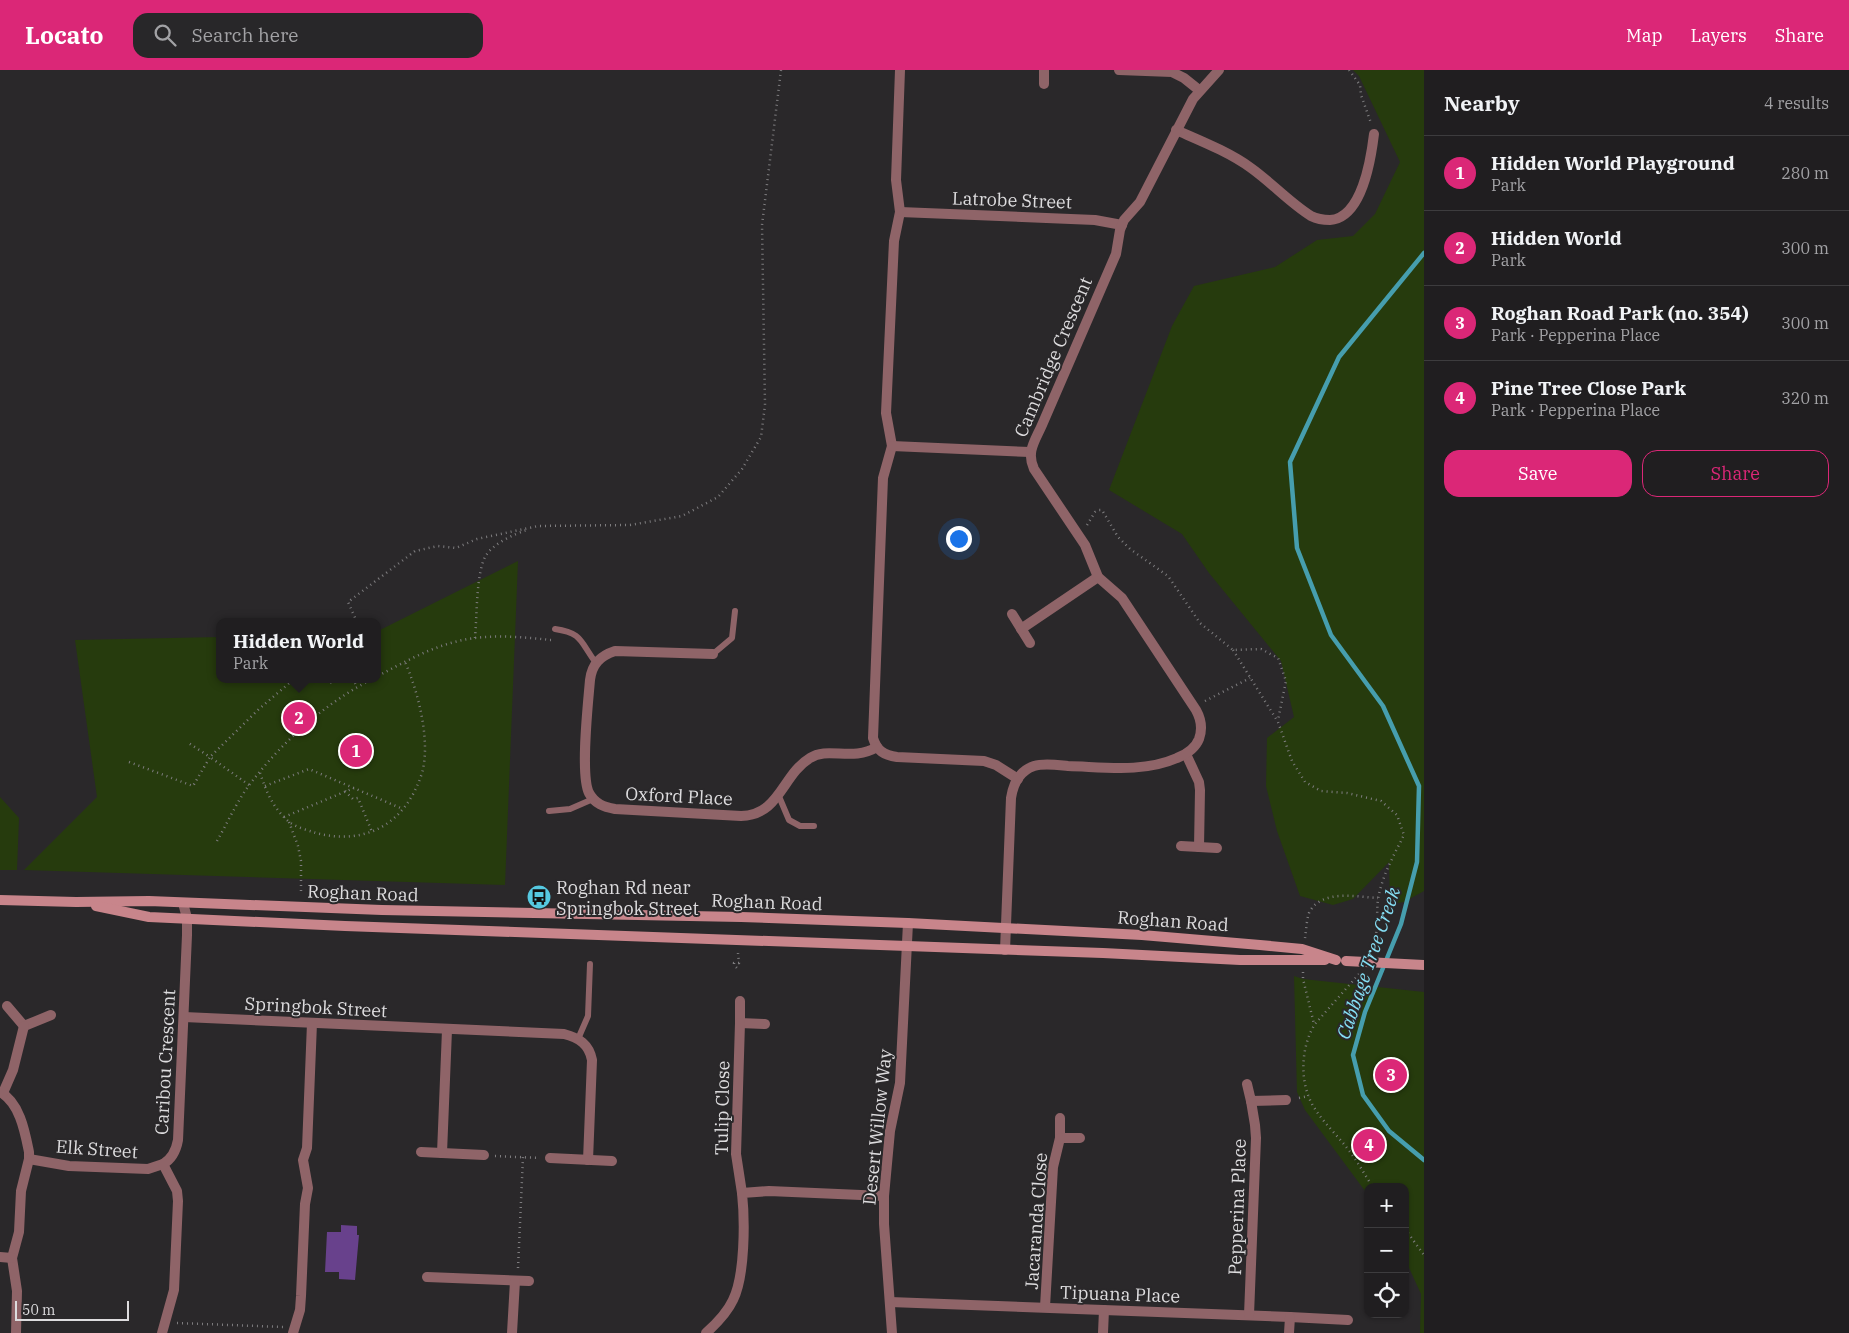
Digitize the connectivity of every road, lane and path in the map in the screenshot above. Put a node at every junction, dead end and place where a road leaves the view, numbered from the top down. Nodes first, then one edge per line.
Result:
1 (781, 70) edge
2 (900, 70) edge
3 (1044, 70) edge
4 (1119, 70) edge
5 (1219, 70) edge
6 (1349, 70) edge
7 (1044, 84) dead end
8 (1199, 90) junction
9 (1176, 130) junction
10 (1374, 134) joint
11 (900, 212) junction
12 (1122, 225) junction
13 (892, 446) junction
14 (1030, 452) junction
15 (538, 526) junction
16 (1076, 532) junction
17 (1098, 577) junction
18 (735, 611) dead end
19 (1012, 614) dead end
20 (356, 618) edge
21 (555, 629) dead end
22 (1021, 629) junction
23 (476, 638) junction
24 (555, 640) dead end
25 (1030, 643) dead end
26 (1232, 650) junction
27 (713, 654) joint
28 (404, 662) junction
29 (596, 663) junction
30 (381, 674) edge
31 (1250, 678) junction
32 (289, 683) edge
33 (355, 683) edge
34 (365, 683) edge
35 (358, 687) junction
36 (1208, 700) dead end
37 (1278, 722) junction
38 (187, 742) dead end
39 (877, 747) junction
40 (1186, 754) junction
41 (210, 757) junction
42 (129, 762) dead end
43 (260, 772) junction
44 (1018, 779) junction
45 (249, 785) junction
46 (265, 786) junction
47 (354, 788) junction
48 (345, 791) junction
49 (778, 794) junction
50 (593, 799) junction
51 (403, 809) junction
52 (548, 811) dead end
53 (284, 817) junction
54 (289, 822) junction
55 (814, 826) dead end
56 (372, 832) junction
57 (217, 841) dead end
58 (1181, 846) dead end
59 (1199, 847) junction
60 (1217, 848) dead end
61 (301, 885) dead end
62 (1378, 898) junction
63 (0, 900) edge
64 (76, 902) junction
65 (183, 903) junction
66 (187, 918) junction
67 (908, 923) junction
68 (1006, 929) junction
69 (1303, 944) dead end
70 (906, 946) junction
71 (1005, 950) junction
72 (738, 951) dead end
73 (1369, 954) dead end
74 (1341, 961) junction
75 (590, 964) dead end
76 (1424, 965) edge
77 (739, 970) dead end
78 (1361, 970) dead end
79 (1303, 972) dead end
80 (740, 1001) dead end
81 (7, 1006) dead end
82 (51, 1015) dead end
83 (184, 1018) junction
84 (312, 1023) junction
85 (740, 1023) junction
86 (765, 1024) dead end
87 (1314, 1024) junction
88 (24, 1026) junction
89 (447, 1030) junction
90 (578, 1039) junction
91 (1246, 1084) dead end
92 (1, 1092) edge
93 (1286, 1100) dead end
94 (1251, 1101) junction
95 (1060, 1118) dead end
96 (1060, 1138) junction
97 (1080, 1138) dead end
98 (421, 1152) dead end
99 (442, 1153) junction
100 (484, 1155) joint
101 (523, 1157) junction
102 (550, 1158) joint
103 (29, 1159) junction
104 (588, 1160) junction
105 (612, 1161) dead end
106 (163, 1164) junction
107 (1370, 1183) edge
108 (742, 1194) junction
109 (884, 1196) junction
110 (1409, 1234) edge
111 (1424, 1255) edge
112 (0, 1257) edge
113 (12, 1258) junction
114 (428, 1277) dead end
115 (529, 1281) dead end
116 (515, 1282) junction
117 (890, 1302) junction
118 (1046, 1307) junction
119 (1104, 1310) junction
120 (1249, 1315) junction
121 (1290, 1316) junction
122 (1348, 1320) dead end
123 (177, 1324) dead end
124 (294, 1330) edge
125 (16, 1333) edge
126 (162, 1333) edge
127 (512, 1333) edge
128 (706, 1333) edge
129 (892, 1333) edge
130 (1103, 1333) edge
131 (1289, 1333) edge

1 - 15 path
2 - 11 street
3 - 7 street
4 - 8 street
5 - 8 street, Cambridge Crescent
6 - 10 path
8 - 9 street, Cambridge Crescent
9 - 10 street
9 - 12 street, Cambridge Crescent
11 - 12 street, Latrobe Street
11 - 13 street
12 - 14 street, Cambridge Crescent
13 - 14 street
13 - 39 street
14 - 16 street, Cambridge Crescent
15 - 20 path
15 - 23 path
16 - 17 street, Cambridge Crescent
16 - 26 path
17 - 22 street
17 - 40 street, Cambridge Crescent
18 - 27 lane
19 - 22 street
21 - 29 lane
22 - 25 street
23 - 24 path
23 - 28 path
26 - 31 path
26 - 37 path
27 - 29 street
28 - 30 path
28 - 51 path
29 - 50 street
31 - 36 path
31 - 37 path
32 - 41 path
33 - 35 path
34 - 35 path
35 - 43 path
37 - 62 path
38 - 41 path
39 - 44 street
39 - 49 street, Oxford Place
40 - 44 street
40 - 59 street
41 - 42 path
41 - 45 path
43 - 45 path
43 - 46 path
44 - 68 street
45 - 57 path
46 - 47 path
46 - 53 path
47 - 48 path
47 - 51 path
48 - 53 path
48 - 56 path
49 - 50 street, Oxford Place
49 - 55 lane
50 - 52 lane
51 - 56 path
53 - 54 path
54 - 56 path
54 - 61 path
58 - 59 street
59 - 60 street
62 - 69 path
62 - 73 path
63 - 64 main road, Roghan Road
64 - 65 main road, Roghan Road
64 - 66 main road, Roghan Road
65 - 66 street, Caribou Crescent
65 - 67 main road, Roghan Road
66 - 70 main road, Roghan Road
66 - 83 street, Caribou Crescent
67 - 68 main road, Roghan Road
67 - 70 street, Desert Willow Way
68 - 71 street
68 - 74 main road, Roghan Road
70 - 71 main road, Roghan Road
70 - 109 street, Desert Willow Way
71 - 74 main road, Roghan Road
72 - 77 path
74 - 76 main road, Roghan Road, bridge
75 - 90 lane
78 - 87 path
79 - 87 path
80 - 85 street, Tulip Close
81 - 88 street
82 - 88 street
83 - 84 street, Springbok Street
83 - 106 street, Caribou Crescent
84 - 89 street, Springbok Street
84 - 124 street
85 - 86 street
85 - 108 street, Tulip Close
87 - 107 path
88 - 92 street
89 - 90 street, Springbok Street
89 - 99 street
90 - 104 street
91 - 94 street, Pepperina Place
92 - 103 street
93 - 94 street
94 - 120 street, Pepperina Place
95 - 96 street, Jacaranda Close
96 - 97 street, Jacaranda Close
96 - 118 street, Jacaranda Close
98 - 99 street
99 - 100 street
100 - 101 path
101 - 102 path
101 - 116 path
102 - 104 street
103 - 106 street, Elk Street
103 - 113 street
104 - 105 street
106 - 126 street
108 - 109 street
108 - 128 street, Tulip Close
109 - 117 street, Desert Willow Way
110 - 111 path
112 - 113 street
113 - 125 street
114 - 116 street
115 - 116 street
116 - 127 street
117 - 118 street, Tipuana Place
117 - 129 street, Desert Willow Way
118 - 119 street, Tipuana Place
119 - 120 street, Tipuana Place
119 - 130 street
120 - 121 street, Tipuana Place
121 - 122 street, Tipuana Place
121 - 131 street
123 - 124 path

